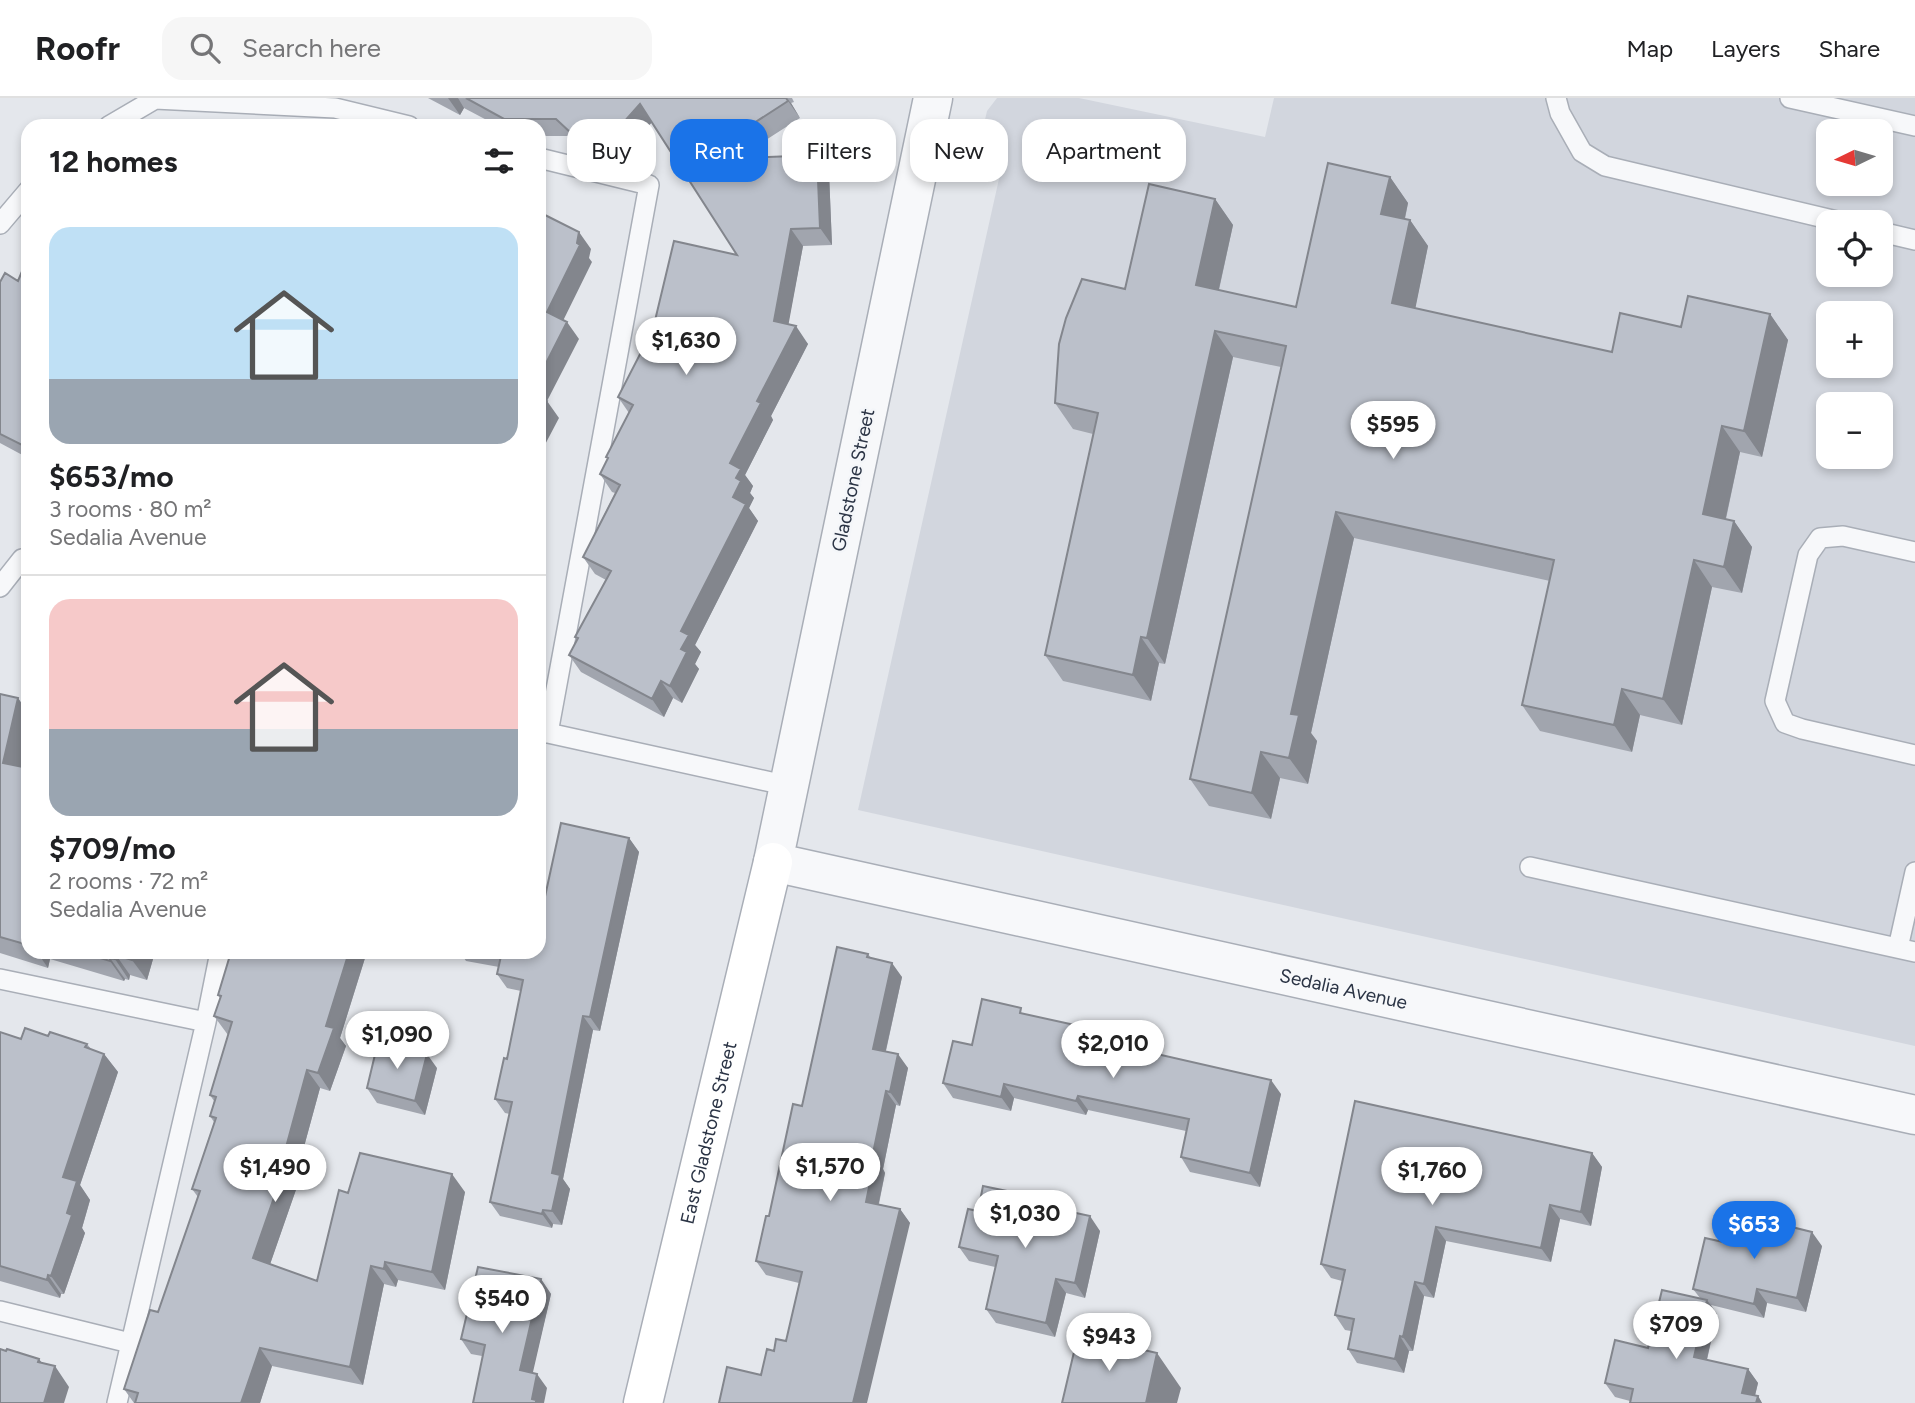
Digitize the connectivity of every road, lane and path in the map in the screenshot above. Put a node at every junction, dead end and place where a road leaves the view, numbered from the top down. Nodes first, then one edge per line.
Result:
1 (933, 98) edge
2 (1556, 98) edge
3 (1790, 98) edge
4 (333, 117) edge
5 (121, 119) edge
6 (1915, 126) edge
7 (546, 160) edge
8 (21, 199) edge
9 (1816, 216) edge
10 (0, 224) edge
11 (1893, 235) edge
12 (1915, 240) edge
13 (1915, 552) edge
14 (21, 560) edge
15 (0, 587) edge
16 (546, 723) edge
17 (546, 733) edge
18 (1915, 755) edge
19 (789, 786) junction
20 (773, 862) junction
21 (1530, 867) dead end
22 (1915, 872) edge
23 (1906, 949) edge
24 (219, 959) edge
25 (0, 979) edge
26 (206, 1022) junction
27 (1915, 1115) edge
28 (0, 1311) edge
29 (130, 1343) junction
30 (117, 1403) edge
31 (643, 1403) edge

1 - 19 street, Gladstone Street
2 - 9 lane
3 - 6 lane
4 - 5 lane
7 - 16 lane
8 - 10 lane
11 - 12 lane
13 - 18 lane
14 - 15 lane
17 - 19 lane
19 - 20 street, Gladstone Street
20 - 27 street, Sedalia Avenue
20 - 31 street, East Gladstone Street
21 - 23 lane
22 - 23 lane
24 - 26 lane
25 - 26 lane
26 - 29 lane
28 - 29 lane
29 - 30 lane

